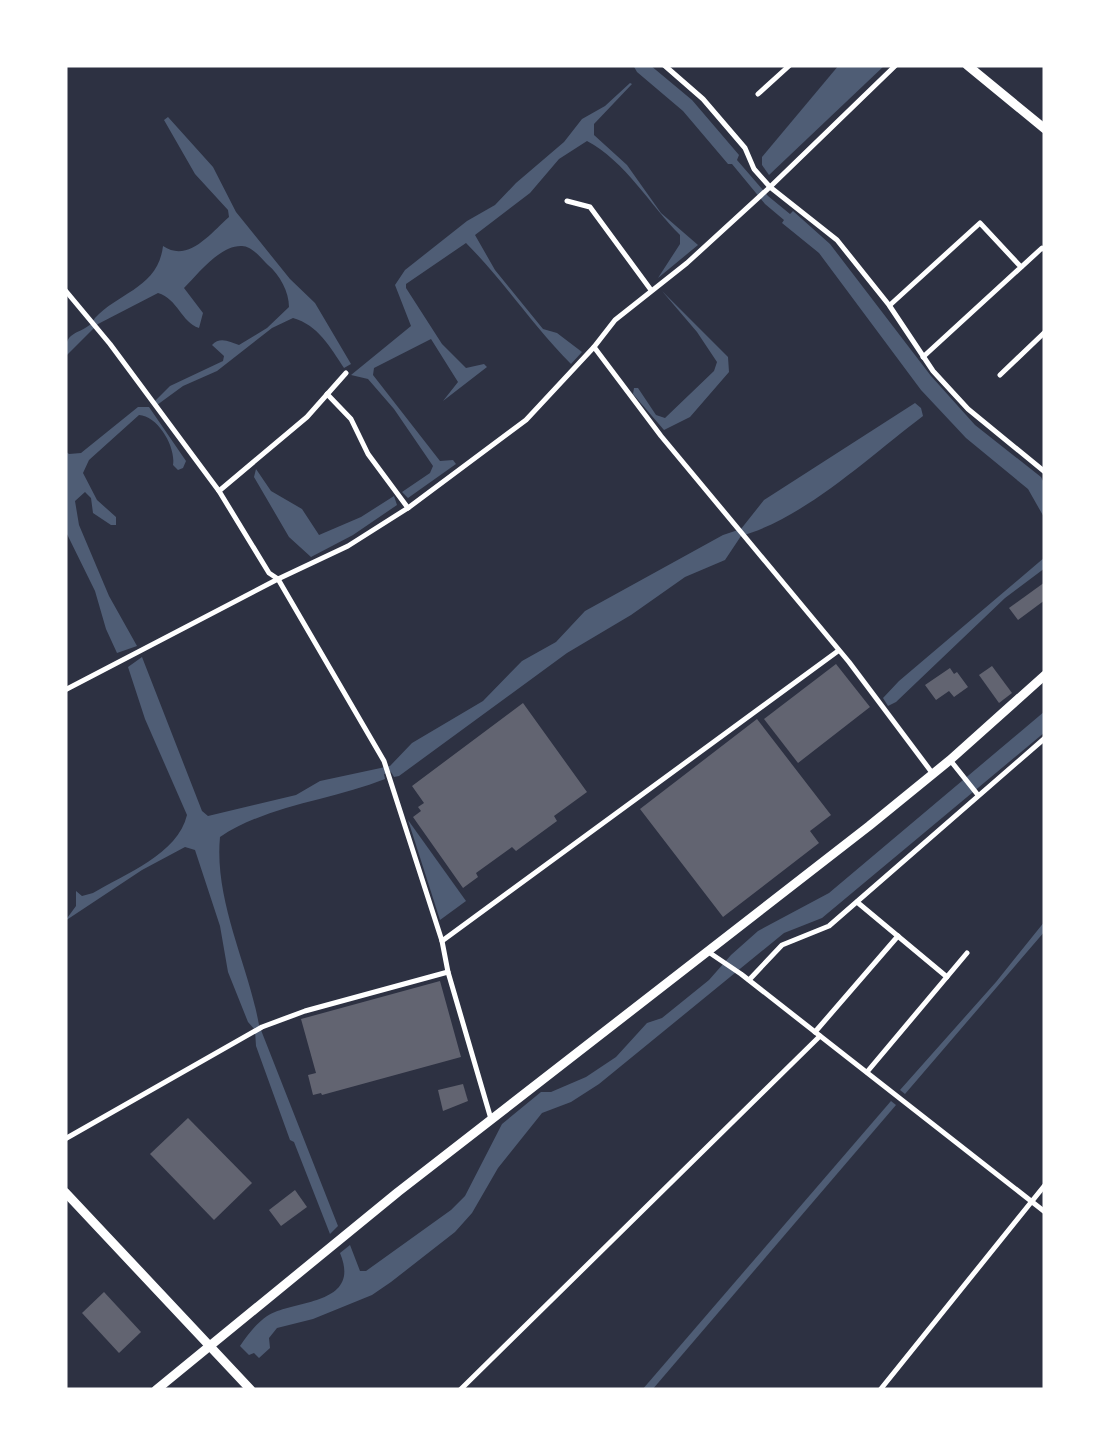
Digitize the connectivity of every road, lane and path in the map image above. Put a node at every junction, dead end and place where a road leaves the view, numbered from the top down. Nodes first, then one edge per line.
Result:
1 (664, 65) edge
2 (790, 65) edge
3 (896, 65) edge
4 (966, 65) edge
5 (758, 94) dead end
6 (1045, 129) edge
7 (769, 188) junction
8 (567, 202) dead end
9 (1045, 250) edge
10 (1021, 267) junction
11 (65, 290) edge
12 (652, 291) junction
13 (889, 305) junction
14 (1045, 332) edge
15 (594, 348) junction
16 (923, 357) junction
17 (346, 373) dead end
18 (1000, 374) dead end
19 (327, 394) junction
20 (1045, 472) edge
21 (219, 491) junction
22 (408, 508) junction
23 (278, 578) junction
24 (838, 652) junction
25 (1045, 675) edge
26 (65, 690) edge
27 (1045, 738) edge
28 (950, 760) junction
29 (932, 774) junction
30 (978, 795) junction
31 (857, 902) junction
32 (898, 936) junction
33 (442, 941) junction
34 (706, 951) junction
35 (967, 953) dead end
36 (448, 972) junction
37 (947, 977) junction
38 (749, 980) junction
39 (818, 1034) junction
40 (867, 1072) junction
41 (491, 1118) junction
42 (65, 1139) edge
43 (1045, 1185) edge
44 (65, 1192) edge
45 (1032, 1202) junction
46 (1045, 1212) edge
47 (210, 1344) junction
48 (242, 1381) junction
49 (156, 1390) edge
50 (233, 1390) edge
51 (251, 1390) edge
52 (460, 1390) edge
53 (880, 1390) edge

1 - 7 street
2 - 5 street
3 - 7 street
4 - 6 main road
7 - 12 street
7 - 13 street
8 - 12 street
9 - 10 street
10 - 13 street
10 - 16 street
11 - 21 street
12 - 15 street
13 - 16 street
14 - 18 street
15 - 22 street
15 - 24 street
16 - 20 street
17 - 19 street
19 - 21 street
19 - 22 street
21 - 23 street
22 - 23 street
23 - 26 street
23 - 33 street
24 - 29 street
24 - 33 street
25 - 28 main road
27 - 30 street
28 - 29 main road
28 - 30 street
29 - 34 main road
30 - 31 street
31 - 32 street
31 - 38 street
32 - 37 street
32 - 39 street
33 - 36 street
34 - 38 street
34 - 41 main road
35 - 37 street
36 - 41 street
36 - 42 street
37 - 40 street
38 - 39 street
39 - 40 street
39 - 52 street
40 - 45 street
41 - 47 main road
43 - 45 street
44 - 47 main road
45 - 46 street
45 - 53 street
47 - 48 main road
47 - 49 main road
48 - 50 street
48 - 51 main road

